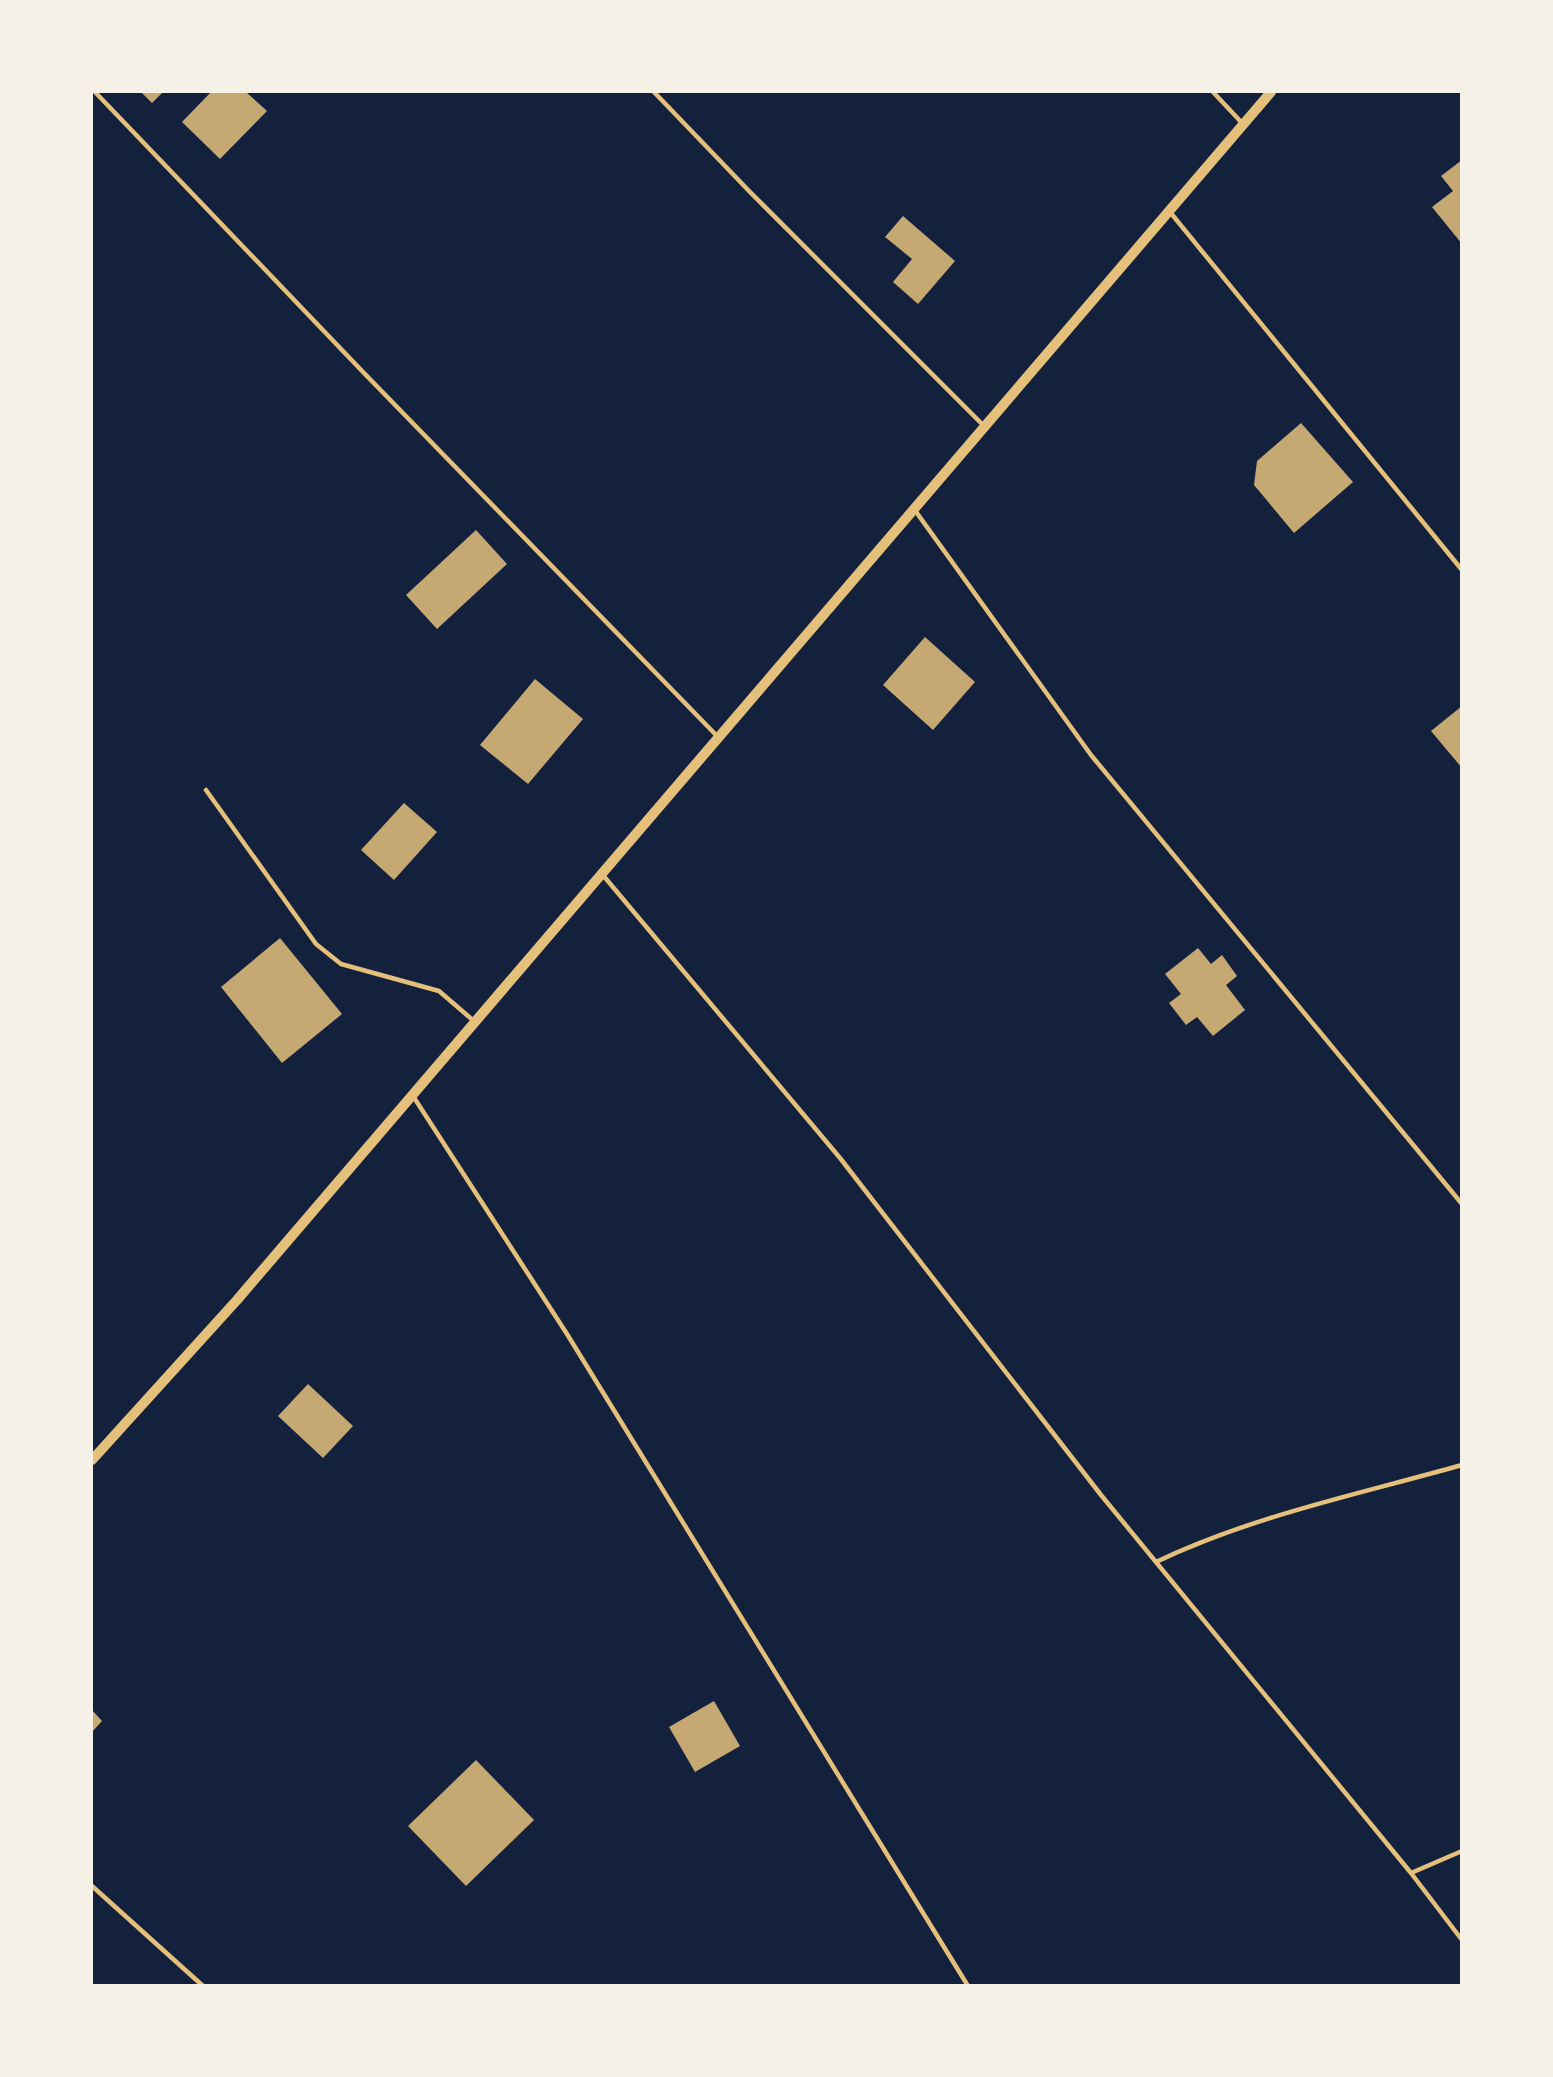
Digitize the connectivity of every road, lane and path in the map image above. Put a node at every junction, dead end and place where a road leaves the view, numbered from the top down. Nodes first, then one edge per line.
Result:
1 (95, 92) edge
2 (654, 92) edge
3 (1213, 92) edge
4 (1271, 92) edge
5 (1243, 124) junction
6 (1169, 211) junction
7 (984, 426) junction
8 (914, 509) junction
9 (1461, 570) edge
10 (718, 737) junction
11 (206, 790) dead end
12 (602, 874) junction
13 (475, 1022) junction
14 (413, 1096) junction
15 (1461, 1204) edge
16 (92, 1460) edge
17 (1461, 1466) edge
18 (1156, 1562) junction
19 (1461, 1851) edge
20 (1411, 1873) junction
21 (92, 1886) edge
22 (1461, 1940) edge
23 (203, 1986) edge
24 (968, 1986) edge

1 - 10 lane
2 - 7 lane
3 - 5 lane
4 - 5 street
5 - 6 street
6 - 7 street
6 - 9 lane
7 - 8 street
8 - 10 street
8 - 15 lane
10 - 12 street
11 - 13 lane
12 - 13 street
12 - 18 lane
13 - 14 street
14 - 16 street
14 - 24 lane
17 - 18 lane
18 - 20 lane
19 - 20 lane
20 - 22 lane
21 - 23 lane

